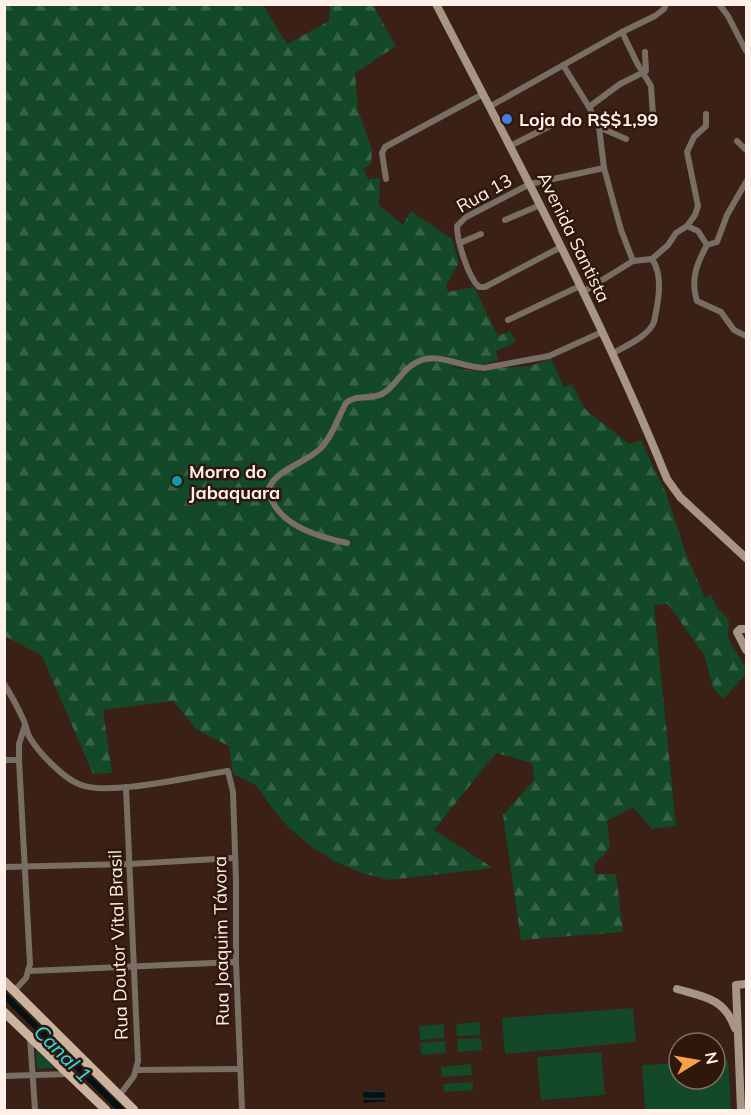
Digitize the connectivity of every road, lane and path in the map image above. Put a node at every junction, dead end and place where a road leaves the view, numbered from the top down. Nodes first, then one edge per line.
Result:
1 (436, 4) edge
2 (666, 4) edge
3 (719, 4) edge
4 (622, 32) junction
5 (747, 51) edge
6 (645, 52) dead end
7 (563, 64) junction
8 (643, 73) junction
9 (483, 94) junction
10 (489, 107) junction
11 (589, 107) junction
12 (706, 114) dead end
13 (653, 115) dead end
14 (550, 126) dead end
15 (599, 127) junction
16 (626, 139) dead end
17 (737, 141) dead end
18 (510, 146) junction
19 (747, 150) edge
20 (604, 168) junction
21 (386, 179) dead end
22 (747, 182) edge
23 (530, 184) junction
24 (540, 205) junction
25 (506, 220) dead end
26 (687, 226) junction
27 (481, 234) dead end
28 (460, 243) junction
29 (707, 245) junction
30 (561, 247) junction
31 (652, 259) junction
32 (633, 261) junction
33 (582, 289) junction
34 (508, 321) dead end
35 (602, 332) junction
36 (746, 336) edge
37 (612, 354) junction
38 (347, 543) dead end
39 (747, 558) edge
40 (747, 629) edge
41 (747, 650) edge
42 (4, 684) edge
43 (26, 724) junction
44 (4, 760) edge
45 (20, 760) junction
46 (126, 787) junction
47 (234, 858) junction
48 (129, 864) junction
49 (4, 867) edge
50 (25, 867) junction
51 (236, 962) junction
52 (133, 967) junction
53 (29, 971) junction
54 (4, 981) edge
55 (741, 984) edge
56 (677, 989) dead end
57 (14, 991) junction
58 (4, 1012) edge
59 (738, 1036) junction
60 (30, 1037) junction
61 (240, 1069) junction
62 (137, 1071) junction
63 (68, 1074) junction
64 (33, 1075) junction
65 (4, 1076) edge
66 (119, 1096) junction
67 (35, 1110) edge
68 (106, 1110) edge
69 (134, 1110) edge
70 (243, 1110) edge
71 (741, 1110) edge

1 - 9 street, Avenida Santista
2 - 4 street
3 - 5 street
4 - 7 street
4 - 8 street
6 - 8 street
7 - 10 street
7 - 11 street
8 - 11 street
8 - 13 street
9 - 10 street, Avenida Santista
9 - 21 street
10 - 18 street, Avenida Santista
11 - 15 street
12 - 26 street
14 - 18 street
15 - 16 street
15 - 20 street
17 - 19 street
18 - 23 street, Avenida Santista
20 - 23 street, Rua 13
20 - 32 street
22 - 29 street
23 - 24 street, Avenida Santista
23 - 28 street, Rua 13
24 - 25 street
24 - 30 street, Avenida Santista
26 - 29 street
26 - 31 street
27 - 28 street
28 - 30 street, Rua 13
29 - 36 street
30 - 33 street, Avenida Santista
31 - 32 street
31 - 37 street
32 - 33 street
33 - 34 street
33 - 35 street, Avenida Santista
35 - 37 street, Avenida Santista
35 - 38 street
37 - 39 street, Avenida Santista
40 - 41 street
42 - 43 street
43 - 45 street
43 - 46 street
44 - 45 street
45 - 50 street
46 - 47 street, Rua Joaquim Távora
46 - 48 street, Rua Doutor Vital Brasil
47 - 48 street
47 - 51 street, Rua Joaquim Távora
48 - 50 street
48 - 52 street, Rua Doutor Vital Brasil
49 - 50 street
50 - 53 street
51 - 52 street
51 - 61 street, Rua Joaquim Távora
52 - 53 street
52 - 62 street, Rua Doutor Vital Brasil
53 - 57 street
54 - 57 main road
55 - 59 street
56 - 59 street
57 - 66 main road
58 - 60 main road
59 - 71 street
60 - 63 main road
60 - 64 street
61 - 62 street
61 - 70 street, Rua Joaquim Távora
62 - 66 street
63 - 64 street
63 - 68 main road
64 - 65 street
64 - 67 street
66 - 69 main road

